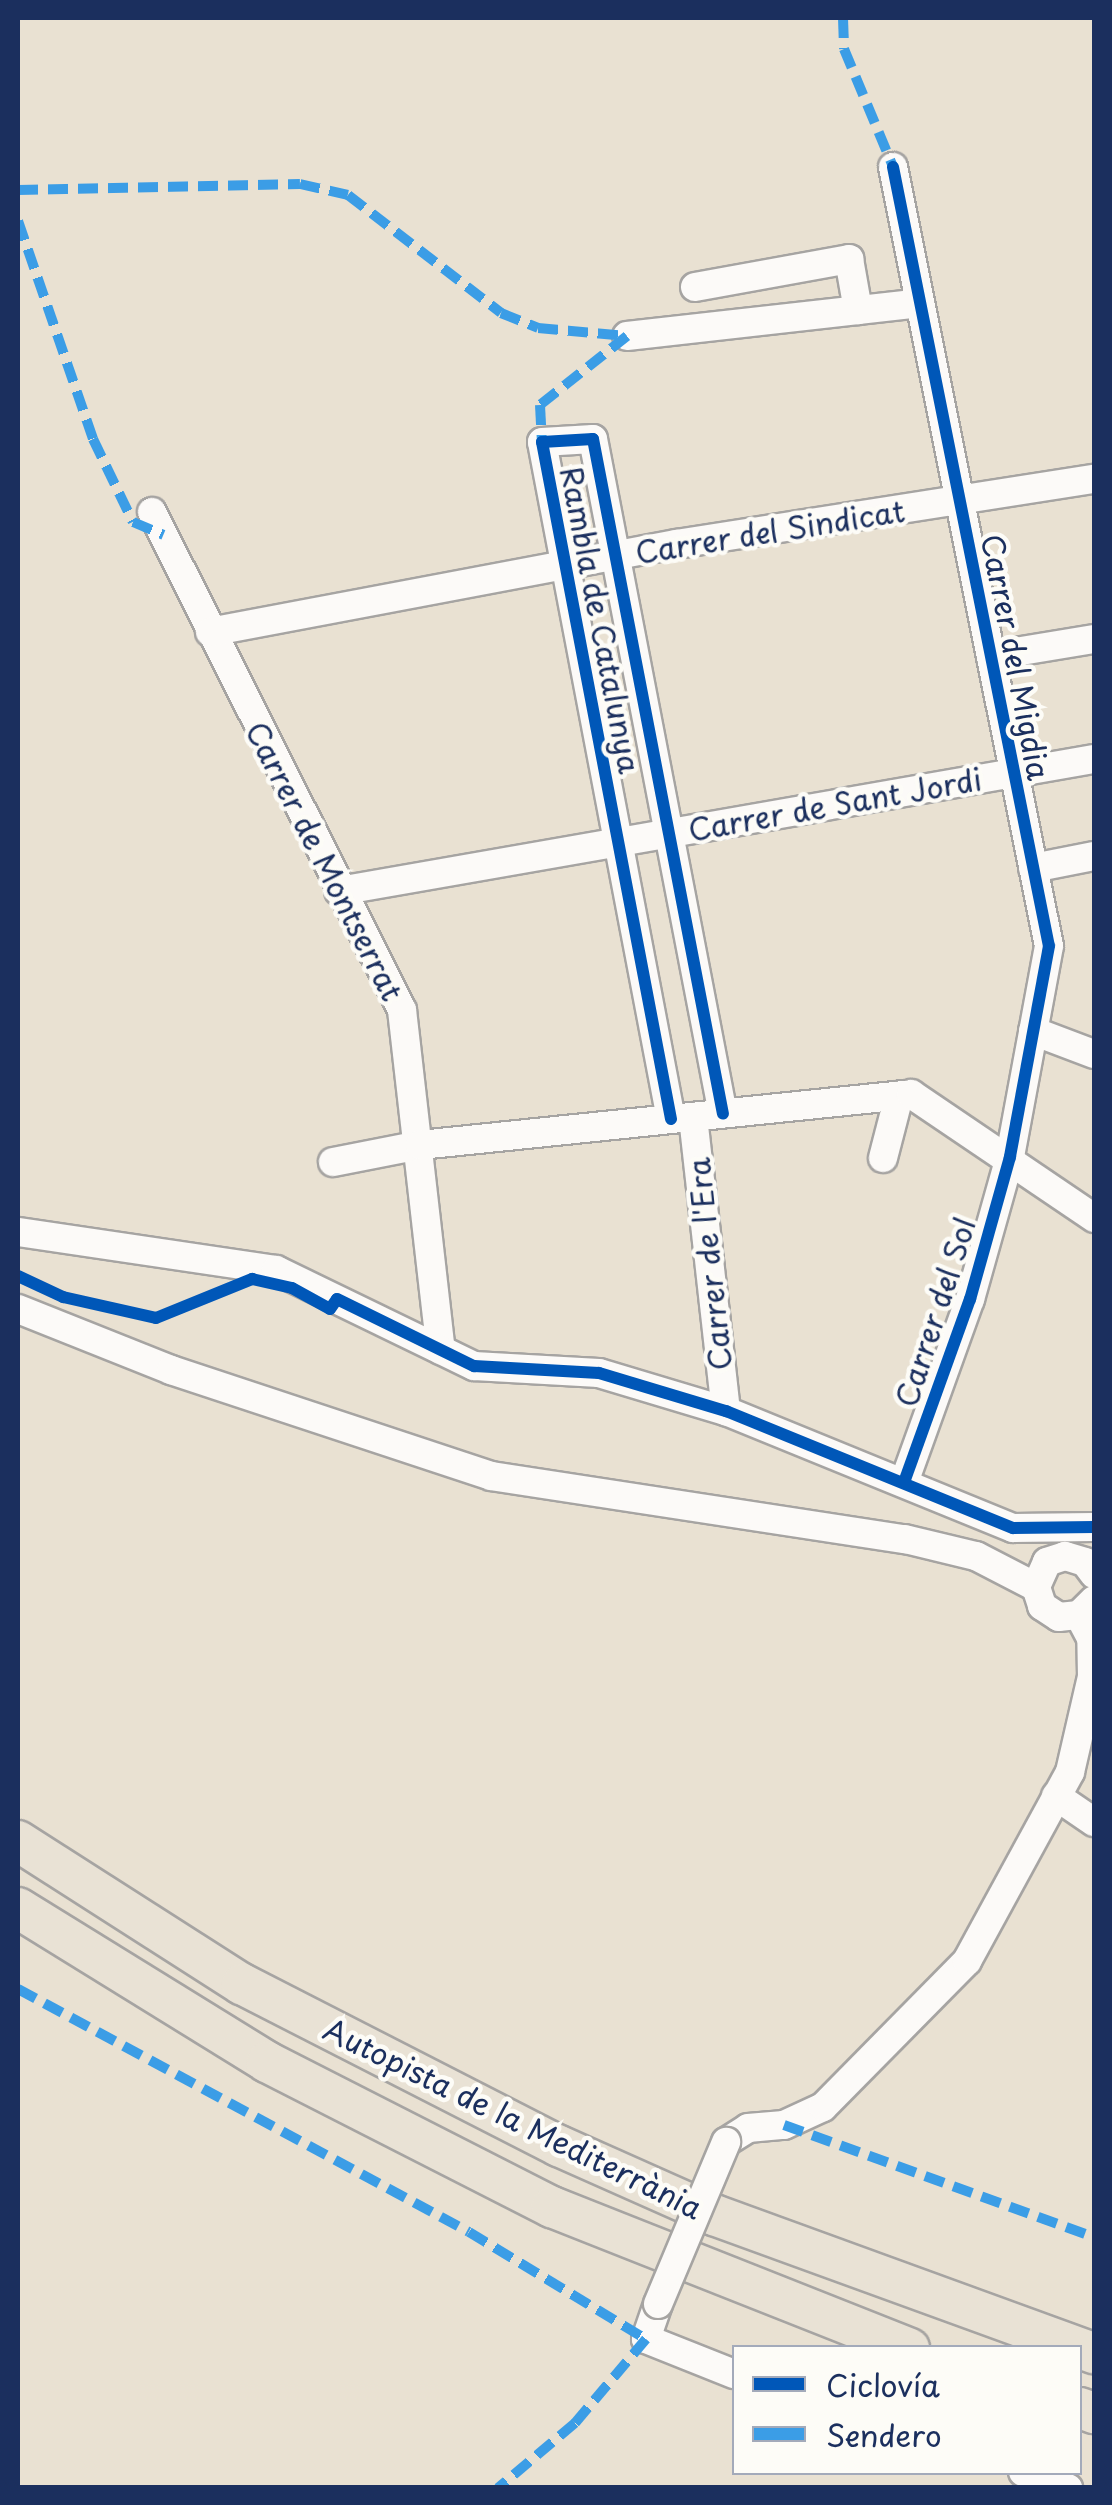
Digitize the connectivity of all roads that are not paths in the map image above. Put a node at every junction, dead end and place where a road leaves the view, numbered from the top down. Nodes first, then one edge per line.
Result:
1 (893, 167) dead end
2 (695, 287) dead end
3 (920, 303) junction
4 (858, 310) junction
5 (627, 336) dead end
6 (1094, 479) edge
7 (960, 500) junction
8 (152, 512) dead end
9 (616, 556) junction
10 (566, 565) junction
11 (210, 632) junction
12 (1094, 639) edge
13 (991, 656) junction
14 (1094, 758) edge
15 (1014, 772) junction
16 (669, 833) junction
17 (618, 842) junction
18 (1094, 856) edge
19 (1033, 868) junction
20 (339, 891) junction
21 (1033, 1031) junction
22 (1094, 1054) edge
23 (898, 1096) junction
24 (723, 1114) junction
25 (682, 1118) junction
26 (420, 1145) junction
27 (883, 1158) dead end
28 (1010, 1158) junction
29 (333, 1162) dead end
30 (1094, 1218) edge
31 (18, 1232) edge
32 (18, 1309) edge
33 (441, 1350) junction
34 (726, 1411) junction
35 (904, 1482) junction
36 (1094, 1527) edge
37 (1040, 1529) junction
38 (1085, 1561) edge
39 (1036, 1587) junction
40 (1087, 1607) edge
41 (1056, 1796) junction
42 (1094, 1822) edge
43 (18, 1842) edge
44 (18, 1908) edge
45 (900, 2345) edge
46 (1075, 2345) edge
47 (732, 2373) edge
48 (1031, 2475) edge
49 (1068, 2488) edge

1 - 3 street, Carrer del Migdia
2 - 4 street
3 - 4 street
3 - 7 street, Carrer del Migdia
4 - 5 street
6 - 7 street, Carrer del Sindicat
7 - 9 street, Carrer del Sindicat
7 - 13 street, Carrer del Migdia
8 - 11 street, Carrer de Montserrat
9 - 10 street, Carrer del Sindicat
9 - 10 street, Rambla de Catalunya
9 - 16 street, Rambla de Catalunya
10 - 11 street, Carrer del Sindicat
10 - 17 street, Rambla de Catalunya
11 - 20 street, Carrer de Montserrat
12 - 13 street
13 - 15 street, Carrer del Migdia
14 - 15 street, Carrer de Sant Jordi
15 - 16 street, Carrer de Sant Jordi
15 - 19 street, Carrer del Migdia
16 - 17 street, Carrer de Sant Jordi
16 - 24 street, Rambla de Catalunya
17 - 20 street, Carrer de Sant Jordi
17 - 25 street, Rambla de Catalunya
18 - 19 street
19 - 21 street, Carrer del Migdia
20 - 26 street, Carrer de Montserrat
21 - 22 street
21 - 28 street, Carrer del Migdia
23 - 24 street
23 - 27 street
23 - 28 street
24 - 25 street
25 - 26 street
25 - 34 street, Carrer de l'Era
26 - 29 street
26 - 33 street, Carrer de Montserrat
28 - 30 street
28 - 35 street, Carrer del Sol
31 - 33 street
32 - 39 street
33 - 34 street
34 - 35 street
35 - 37 street
36 - 37 street
37 - 38 street
38 - 39 street
39 - 40 street
40 - 41 street
41 - 42 street
41 - 47 street, bridge
43 - 46 highway, Autopista de la Mediterrània
44 - 45 highway, Autopista de la Mediterrània
48 - 49 street

